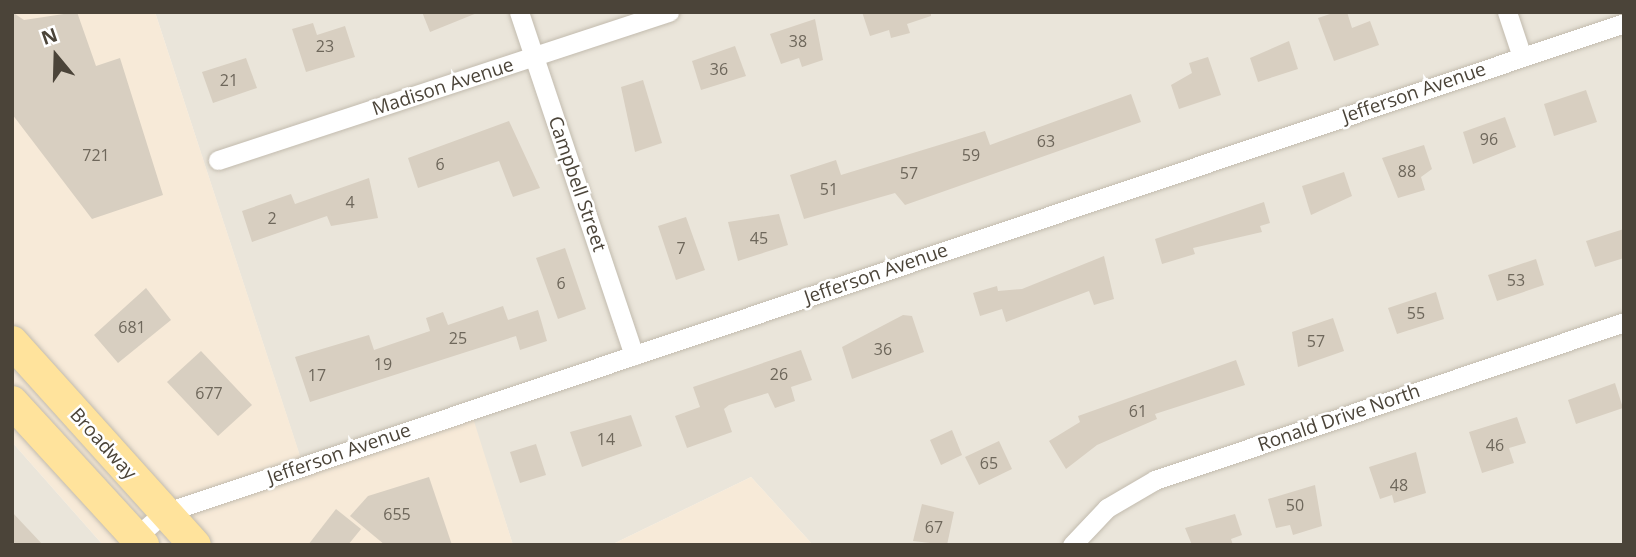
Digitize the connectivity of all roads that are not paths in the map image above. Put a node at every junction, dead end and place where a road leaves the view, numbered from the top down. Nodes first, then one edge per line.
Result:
1 (519, 12) edge
2 (669, 12) edge
3 (1507, 12) edge
4 (1624, 23) edge
5 (534, 57) junction
6 (1522, 57) junction
7 (218, 160) dead end
8 (1624, 322) edge
9 (12, 342) edge
10 (634, 355) junction
11 (12, 402) edge
12 (164, 513) junction
13 (140, 541) edge
14 (195, 545) edge
15 (1072, 545) edge

1 - 5 street, Campbell Street
2 - 5 street, Madison Avenue
3 - 6 street
4 - 6 street, Jefferson Avenue
5 - 7 street, Madison Avenue
5 - 10 street, Campbell Street
6 - 10 street, Jefferson Avenue
8 - 15 street, Ronald Drive North
9 - 12 main road, Broadway
10 - 12 street, Jefferson Avenue
11 - 13 main road, Broadway
12 - 13 street, Jefferson Avenue
12 - 14 main road, Broadway

